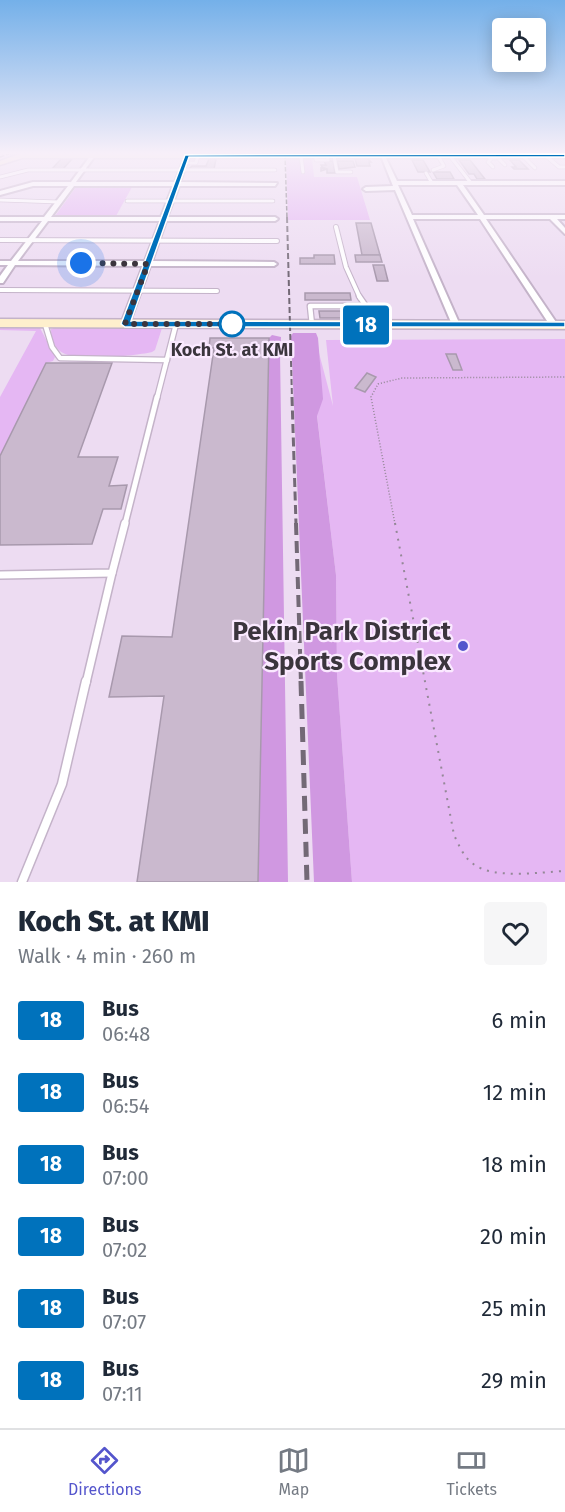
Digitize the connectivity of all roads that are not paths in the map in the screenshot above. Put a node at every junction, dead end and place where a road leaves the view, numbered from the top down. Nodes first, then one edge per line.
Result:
1 (64, 195) edge
2 (173, 195) edge
3 (400, 195) edge
4 (467, 195) edge
5 (0, 201) edge
6 (127, 201) dead end
7 (171, 201) junction
8 (273, 201) dead end
9 (59, 202) junction
10 (410, 217) junction
11 (482, 217) junction
12 (552, 217) junction
13 (565, 217) edge
14 (0, 219) edge
15 (46, 219) junction
16 (165, 219) junction
17 (275, 219) dead end
18 (336, 227) dead end
19 (565, 232) edge
20 (0, 240) edge
21 (31, 240) junction
22 (157, 240) junction
23 (277, 241) dead end
24 (0, 263) edge
25 (14, 263) junction
26 (148, 264) junction
27 (274, 264) dead end
28 (0, 281) edge
29 (0, 290) edge
30 (138, 291) junction
31 (217, 291) dead end
32 (364, 306) junction
33 (0, 323) edge
34 (45, 324) junction
35 (125, 324) junction
36 (176, 324) junction
37 (312, 325) junction
38 (379, 325) junction
39 (456, 325) junction
40 (560, 325) edge
41 (167, 360) junction
42 (112, 573) junction
43 (0, 575) edge
44 (22, 882) edge

1 - 9 street
2 - 7 street
3 - 10 street
4 - 11 street
5 - 9 lane
6 - 7 lane
7 - 8 lane
7 - 16 street
9 - 15 street
10 - 11 street
10 - 39 street
11 - 12 street
11 - 40 street
12 - 13 street
12 - 19 street
14 - 15 street
15 - 16 street
15 - 21 street
16 - 17 street
16 - 22 street
18 - 32 lane
20 - 21 lane
21 - 22 lane
21 - 25 street
22 - 23 lane
22 - 26 street
24 - 25 street
25 - 26 street
25 - 28 street
26 - 27 street
26 - 30 street
29 - 30 lane
30 - 31 lane
30 - 35 street
32 - 37 lane
32 - 38 lane
33 - 34 main road
34 - 35 main road
34 - 41 lane
35 - 36 main road
36 - 37 main road
36 - 41 lane
37 - 38 main road
38 - 39 main road
39 - 40 main road
41 - 42 lane
42 - 43 lane
42 - 44 lane

